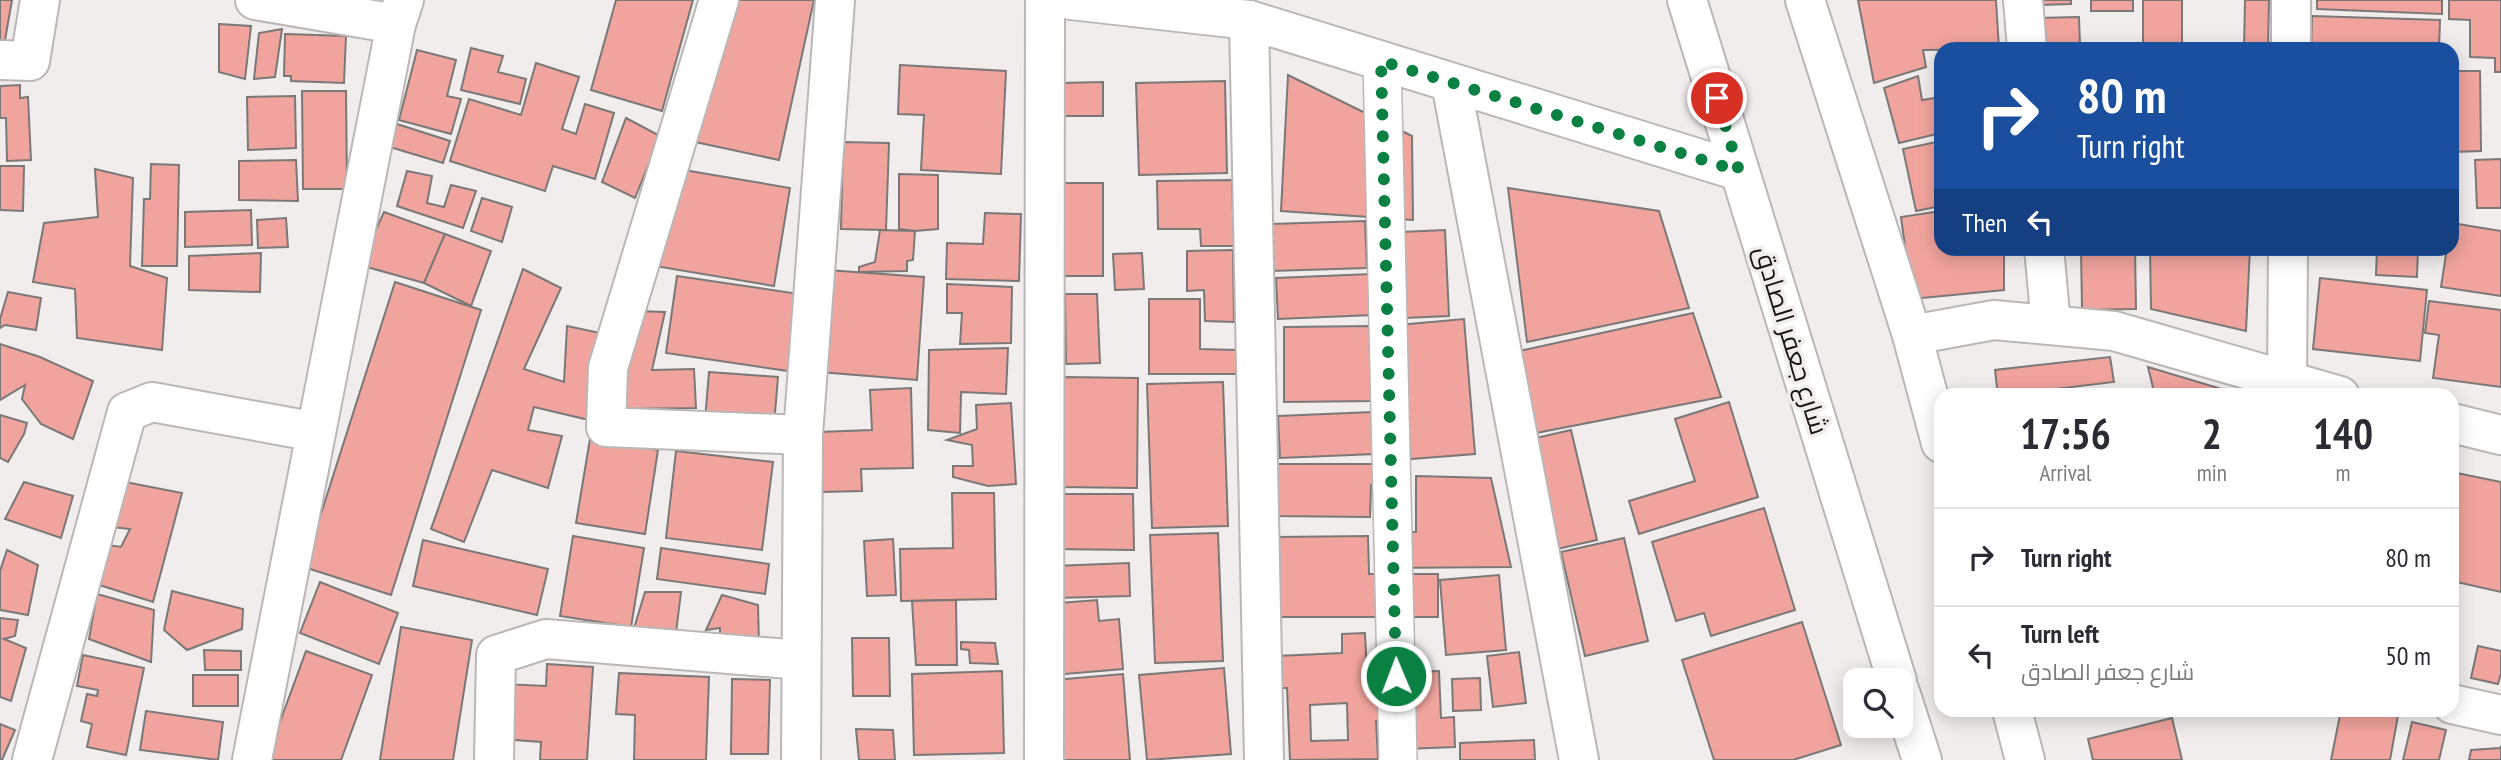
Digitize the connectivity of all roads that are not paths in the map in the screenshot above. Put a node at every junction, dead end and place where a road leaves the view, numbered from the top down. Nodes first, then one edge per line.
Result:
1 (40, 0) edge
2 (255, 0) edge
3 (719, 0) edge
4 (835, 0) edge
5 (1045, 0) edge
6 (1071, 0) edge
7 (1687, 0) edge
8 (1805, 0) edge
9 (2023, 0) edge
10 (2291, 0) edge
11 (400, 12) edge
12 (1249, 20) junction
13 (2026, 42) edge
14 (2291, 42) edge
15 (0, 60) edge
16 (1381, 61) junction
17 (1451, 83) junction
18 (1739, 171) junction
19 (2045, 256) edge
20 (2288, 256) edge
21 (2051, 325) junction
22 (1912, 335) junction
23 (2287, 381) junction
24 (2312, 388) edge
25 (1934, 417) edge
26 (2459, 425) edge
27 (316, 432) junction
28 (803, 435) junction
29 (2501, 435) edge
30 (802, 660) junction
31 (1893, 668) edge
32 (2459, 706) edge
33 (2501, 715) edge
34 (2014, 717) edge
35 (1913, 732) edge
36 (32, 760) edge
37 (252, 760) edge
38 (494, 760) edge
39 (801, 760) edge
40 (1044, 760) edge
41 (1264, 760) edge
42 (1398, 760) edge
43 (1578, 760) edge
44 (1922, 760) edge
45 (2025, 760) edge

1 - 15 street
2 - 11 street
3 - 28 street
4 - 28 street
5 - 40 street
6 - 12 street
7 - 18 street, شارع جعفر الصادق
8 - 22 street
9 - 13 street
10 - 14 street
11 - 27 street
12 - 16 street
12 - 41 street
16 - 17 street
16 - 42 street
17 - 18 street
17 - 43 street
18 - 31 street, شارع جعفر الصادق
19 - 21 street
20 - 23 street
21 - 22 street
21 - 23 street
22 - 25 street
23 - 24 street
26 - 29 street
27 - 36 street
27 - 37 street
28 - 30 street
30 - 38 street
30 - 39 street
32 - 33 street
34 - 45 street
35 - 44 street

